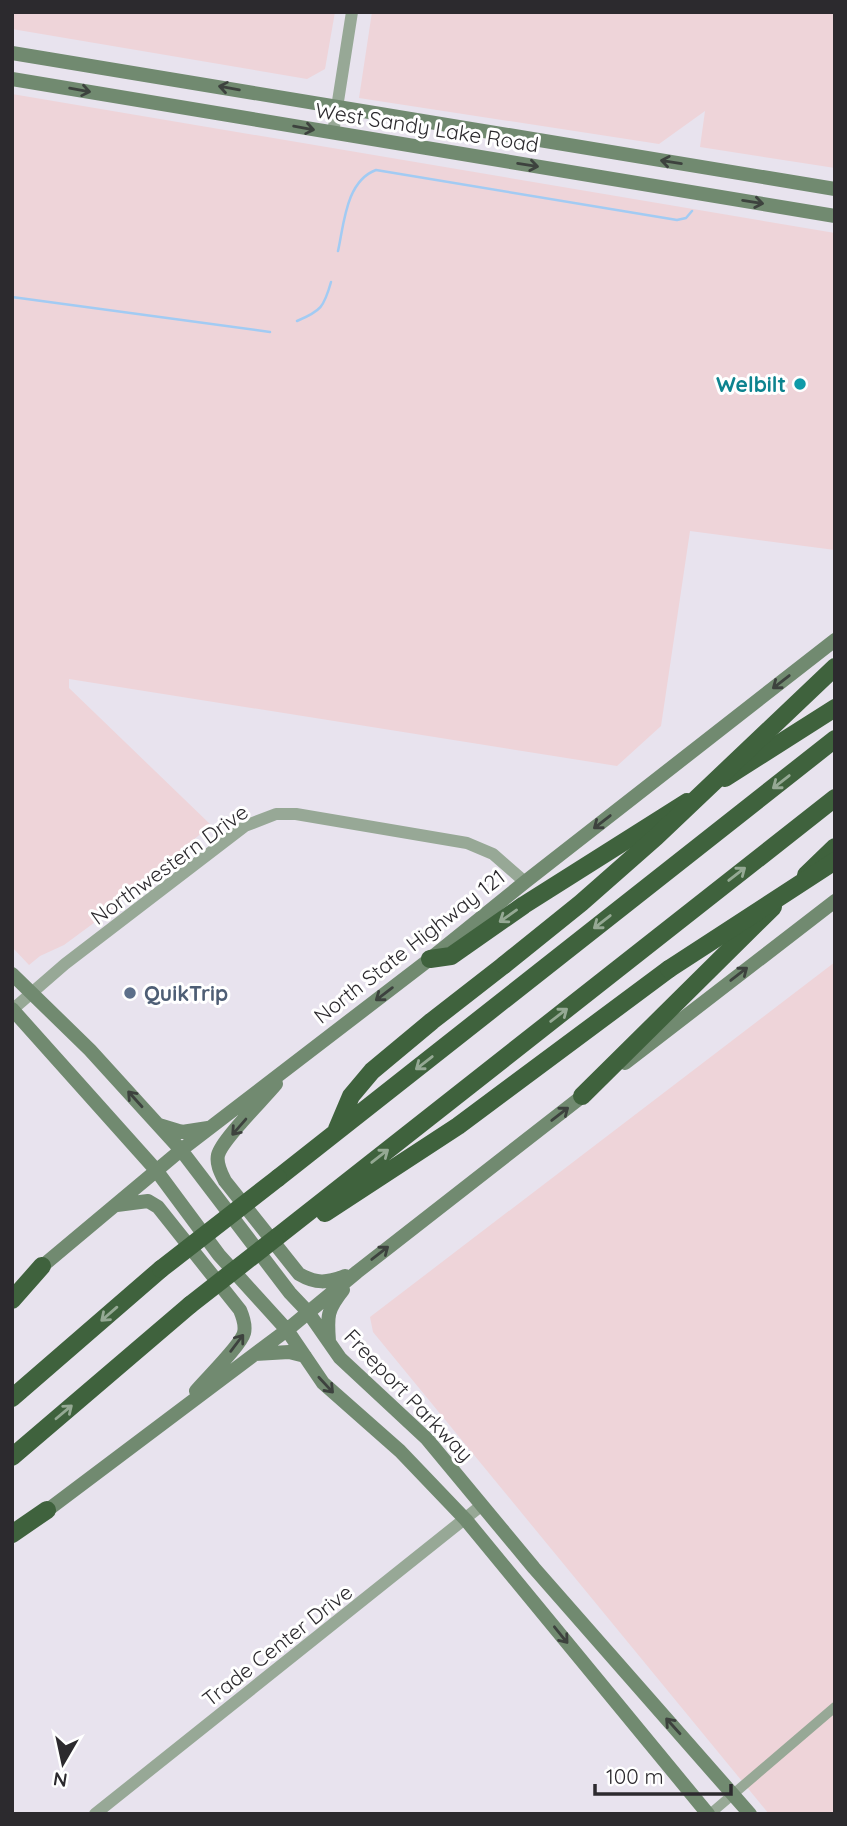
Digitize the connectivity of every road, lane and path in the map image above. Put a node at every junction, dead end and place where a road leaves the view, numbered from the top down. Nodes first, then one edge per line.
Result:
1 (352, 12) edge
2 (12, 53) edge
3 (12, 79) edge
4 (337, 106) junction
5 (333, 132) junction
6 (722, 170) junction
7 (835, 189) edge
8 (717, 197) junction
9 (835, 216) edge
10 (835, 640) edge
11 (835, 667) edge
12 (835, 708) edge
13 (835, 739) edge
14 (835, 797) edge
15 (835, 847) edge
16 (835, 861) edge
17 (525, 882) junction
18 (835, 901) edge
19 (430, 959) junction
20 (12, 974) edge
21 (32, 992) junction
22 (12, 1010) edge
23 (300, 1057) junction
24 (582, 1096) junction
25 (157, 1124) junction
26 (209, 1128) junction
27 (336, 1132) junction
28 (131, 1142) junction
29 (181, 1150) junction
30 (156, 1170) junction
31 (133, 1189) junction
32 (115, 1205) junction
33 (283, 1233) junction
34 (41, 1266) junction
35 (357, 1272) junction
36 (12, 1291) edge
37 (12, 1300) edge
38 (308, 1312) junction
39 (286, 1330) junction
40 (329, 1343) junction
41 (254, 1354) junction
42 (305, 1356) junction
43 (12, 1398) edge
44 (177, 1413) junction
45 (12, 1457) edge
46 (482, 1506) junction
47 (47, 1510) joint
48 (466, 1521) junction
49 (12, 1536) edge
50 (835, 1707) edge
51 (734, 1794) junction
52 (95, 1814) edge
53 (709, 1814) edge
54 (751, 1814) edge

1 - 4 street
4 -> 2 main road, West Sandy Lake Road
3 -> 5 main road, West Sandy Lake Road
4 - 5 street
6 -> 4 main road, West Sandy Lake Road
5 -> 8 main road, West Sandy Lake Road
6 - 7 main road, West Sandy Lake Road
6 - 8 main road
8 -> 9 main road, West Sandy Lake Road
10 -> 17 main road, North State Highway 121
11 - 27 highway, bridge
12 -> 19 highway
13 -> 27 highway
33 -> 14 highway
15 - 24 highway
16 - 33 highway, bridge
17 - 19 main road, North State Highway 121
17 - 21 street, Northwestern Drive
24 -> 18 main road
19 -> 23 main road, North State Highway 121
20 - 21 main road, Freeport Parkway
21 - 22 street, Northwestern Drive
25 -> 21 main road, Freeport Parkway
22 - 28 main road
23 - 26 main road, North State Highway 121
23 -> 35 main road
35 -> 24 main road
25 - 26 main road
25 - 29 main road, Freeport Parkway
26 - 29 main road, North State Highway 121
27 -> 43 highway, bridge
28 - 30 main road
28 - 31 main road
29 - 30 main road, North State Highway 121
29 - 38 main road, Freeport Parkway
30 - 31 main road, North State Highway 121
30 - 39 main road
31 - 32 main road, North State Highway 121
32 - 34 main road, North State Highway 121
44 -> 32 main road
45 -> 33 highway, bridge
34 - 36 main road, North State Highway 121
34 - 37 highway
35 - 38 main road
35 - 40 main road
38 - 39 main road
38 - 40 main road, Freeport Parkway
39 - 41 main road
39 - 42 main road
40 - 46 main road, Freeport Parkway
41 - 42 main road
41 - 44 main road
42 -> 48 main road
44 - 47 main road
46 - 48 street, Trade Center Drive
51 -> 46 main road, Freeport Parkway
47 - 49 highway
48 - 52 street, Trade Center Drive
48 -> 53 main road
50 - 51 street
51 - 53 street
51 - 54 main road, Freeport Parkway

